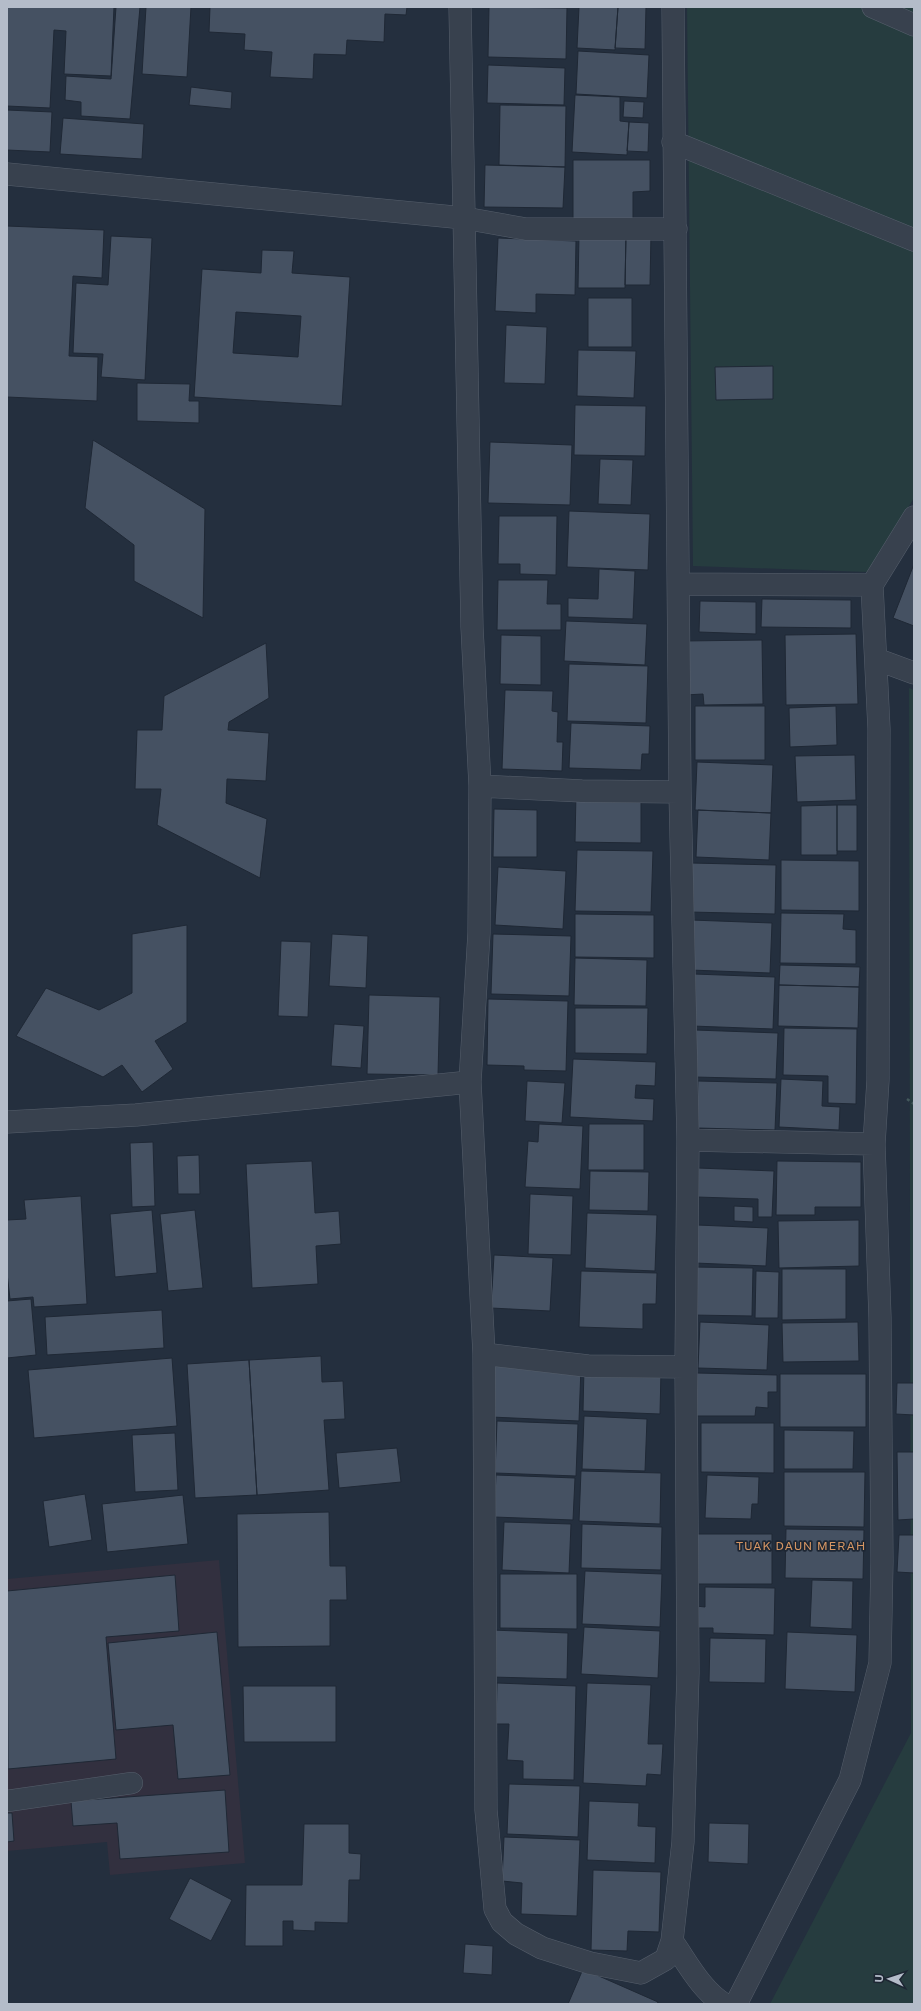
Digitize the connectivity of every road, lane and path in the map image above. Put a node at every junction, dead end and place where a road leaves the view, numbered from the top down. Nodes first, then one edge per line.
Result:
1 (460, 7) edge
2 (673, 7) edge
3 (873, 7) edge
4 (914, 24) edge
5 (673, 142) junction
6 (7, 174) edge
7 (464, 218) junction
8 (676, 229) junction
9 (914, 240) edge
10 (914, 517) edge
11 (679, 584) junction
12 (872, 585) junction
13 (876, 659) junction
14 (914, 673) edge
15 (480, 786) junction
16 (680, 792) junction
17 (470, 1082) junction
18 (7, 1122) edge
19 (688, 1140) junction
20 (874, 1144) junction
21 (484, 1354) junction
22 (686, 1367) junction
23 (132, 1783) dead end
24 (7, 1801) edge
25 (672, 1941) junction
26 (724, 2004) edge
27 (736, 2004) edge

1 - 7 street
2 - 5 street
3 - 4 street
5 - 8 street
5 - 9 street
6 - 7 street
7 - 8 street
7 - 15 street
8 - 11 street
10 - 12 street
11 - 12 street
11 - 16 street
12 - 13 street
13 - 14 street
13 - 20 street
15 - 16 street
15 - 17 street
16 - 19 street
17 - 18 street
17 - 21 street
19 - 20 street
19 - 22 street
20 - 27 street
21 - 22 street
21 - 25 street
22 - 25 street
23 - 24 lane
25 - 26 street

